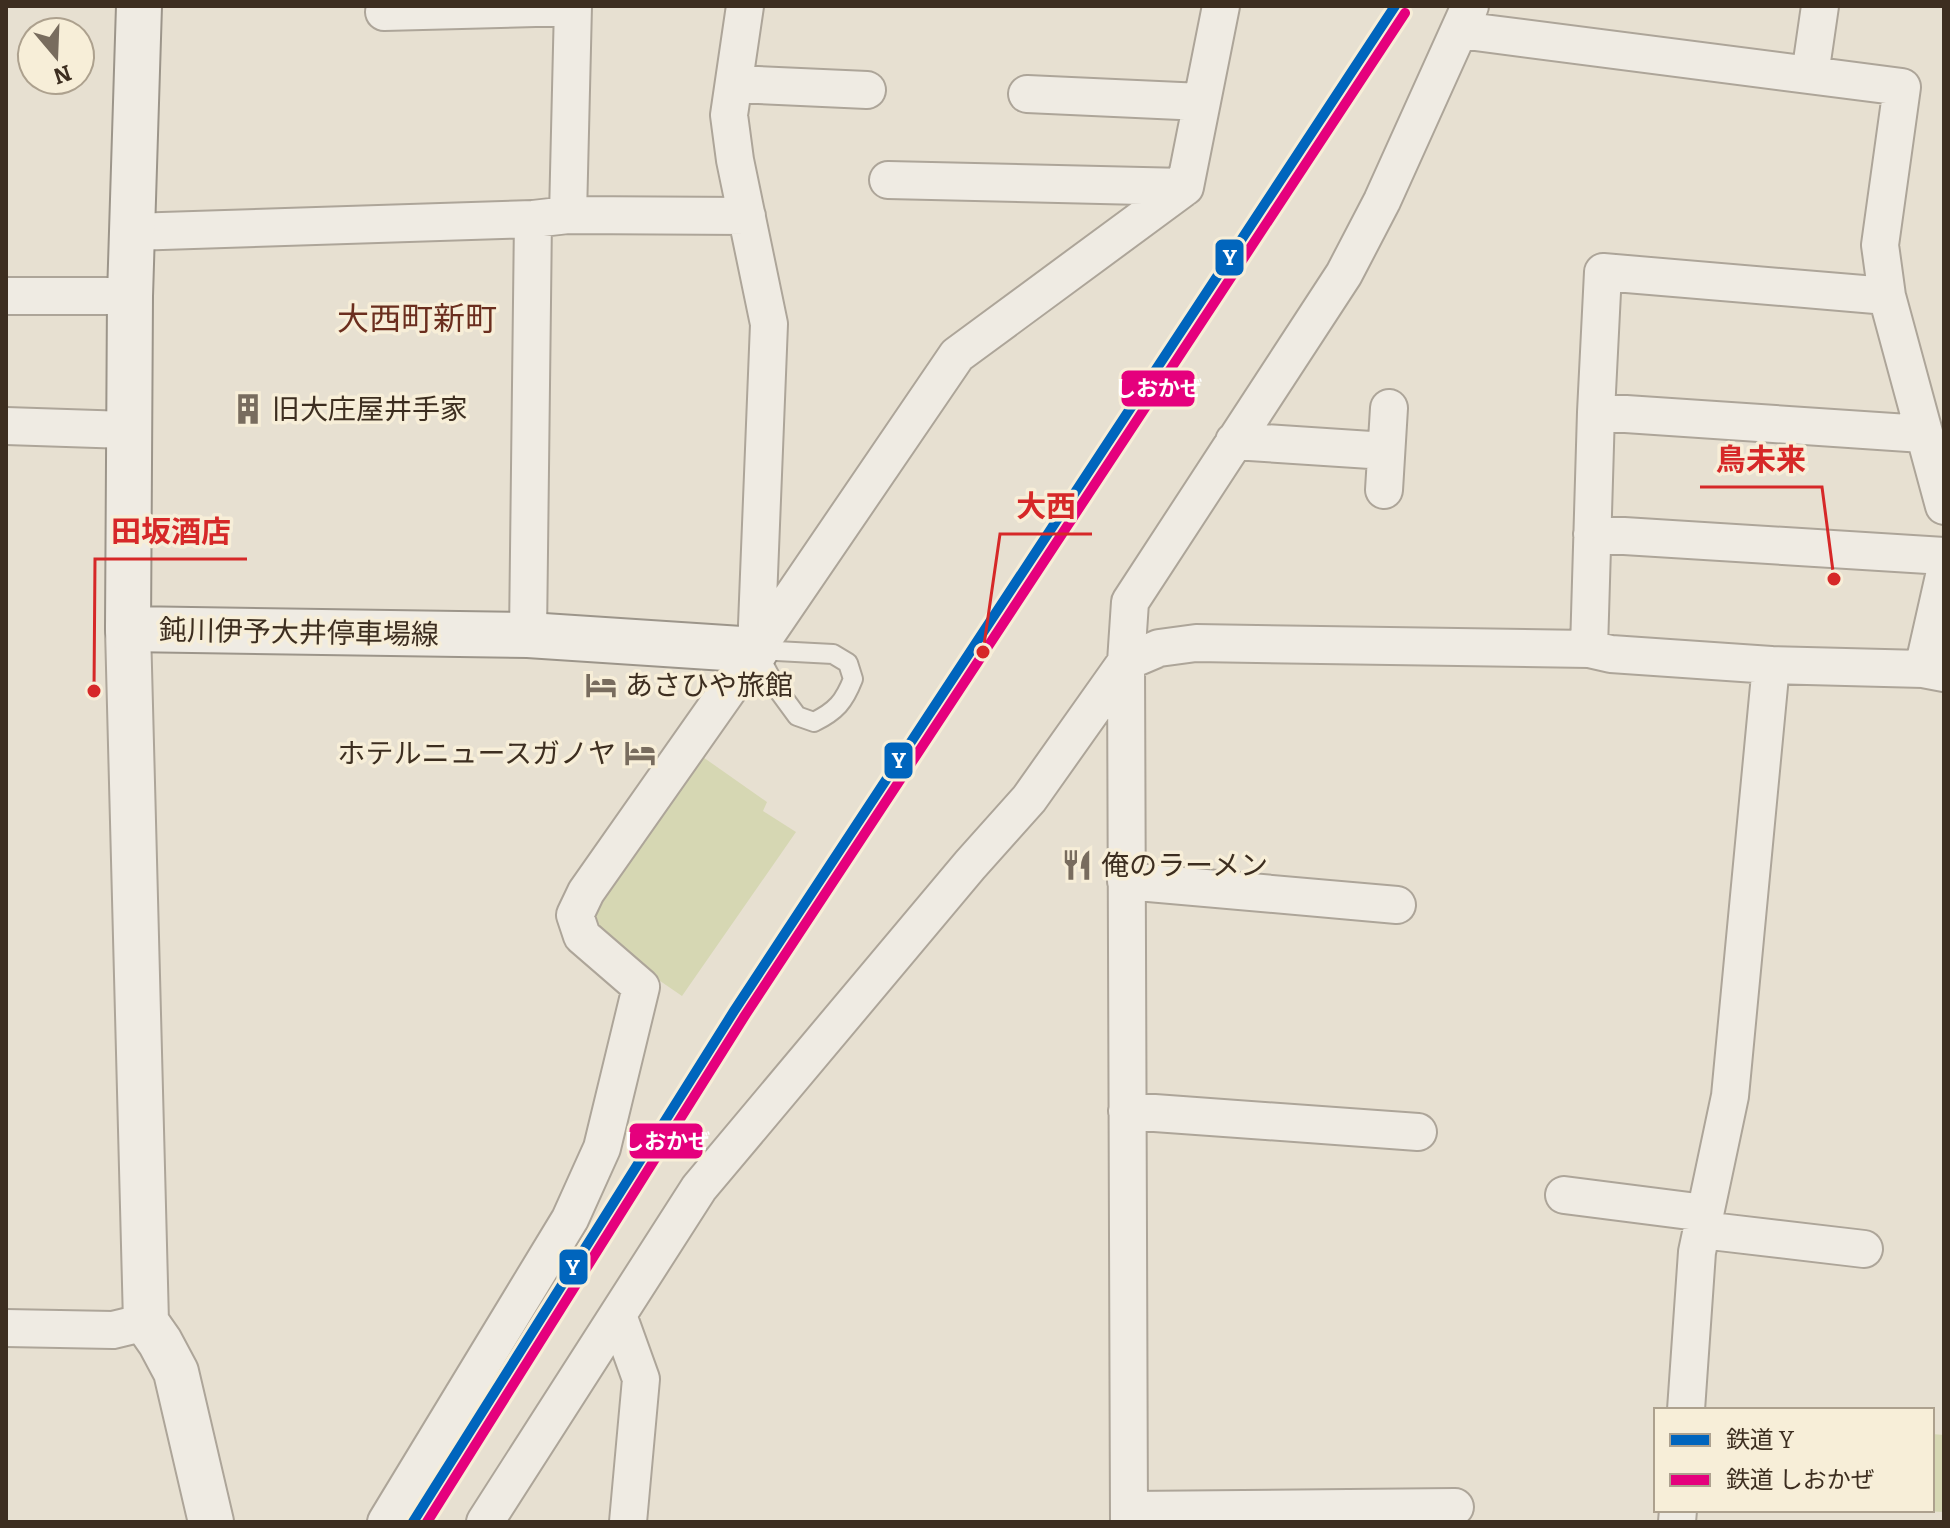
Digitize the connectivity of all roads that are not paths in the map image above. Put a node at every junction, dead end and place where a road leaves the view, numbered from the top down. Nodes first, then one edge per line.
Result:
1 (139, 6) edge
2 (745, 6) edge
3 (1221, 6) edge
4 (1820, 6) edge
5 (573, 7) edge
6 (384, 12) dead end
7 (1465, 18) edge
8 (1810, 75) junction
9 (734, 84) junction
10 (867, 90) dead end
11 (1027, 94) dead end
12 (1202, 102) junction
13 (888, 180) dead end
14 (1185, 187) junction
15 (747, 216) junction
16 (551, 217) junction
17 (131, 232) junction
18 (6, 296) edge
19 (130, 296) junction
20 (1887, 296) junction
21 (1389, 408) dead end
22 (1596, 412) junction
23 (6, 426) edge
24 (127, 430) junction
25 (1923, 434) junction
26 (1234, 441) junction
27 (1386, 451) junction
28 (1384, 490) dead end
29 (1944, 506) edge
30 (1592, 534) junction
31 (1944, 556) edge
32 (1944, 576) edge
33 (128, 629) junction
34 (528, 635) junction
35 (1589, 649) junction
36 (756, 650) junction
37 (1126, 662) junction
38 (1771, 665) junction
39 (1934, 671) edge
40 (1126, 881) junction
41 (1397, 905) dead end
42 (1127, 1111) junction
43 (1418, 1132) dead end
44 (1564, 1195) dead end
45 (1704, 1221) junction
46 (1864, 1249) dead end
47 (618, 1315) junction
48 (146, 1322) junction
49 (6, 1328) edge
50 (1686, 1408) edge
51 (1455, 1507) dead end
52 (1129, 1516) edge
53 (211, 1522) edge
54 (386, 1522) edge
55 (485, 1522) edge
56 (628, 1522) edge

1 - 17 main road, 鈍川伊予大井停車場線
2 - 9 street
3 - 12 street
4 - 8 street
5 - 6 street
5 - 16 street
7 - 8 street
7 - 26 street
8 - 20 street
9 - 10 street
9 - 15 street
11 - 12 street
12 - 14 street
13 - 14 street
14 - 36 street
15 - 16 street
15 - 36 street
16 - 17 street
16 - 34 street
17 - 19 main road, 鈍川伊予大井停車場線
18 - 19 street
19 - 24 main road, 鈍川伊予大井停車場線
20 - 22 street
20 - 25 street
21 - 27 street
22 - 25 street
22 - 30 street
23 - 24 street
24 - 33 main road, 鈍川伊予大井停車場線
25 - 29 street
26 - 27 street
26 - 37 street
27 - 28 street
30 - 31 street
30 - 35 street
32 - 39 street
33 - 34 main road, 鈍川伊予大井停車場線
33 - 48 main road
34 - 36 main road, 鈍川伊予大井停車場線
35 - 37 street
35 - 38 street
36 - 36 lane
36 - 54 street
37 - 40 street
37 - 47 street
38 - 39 street
38 - 45 street
40 - 41 street
40 - 42 street
42 - 43 street
42 - 52 street
44 - 45 street
45 - 46 street
45 - 50 street
47 - 55 street
47 - 56 street
48 - 49 street
48 - 53 main road
51 - 52 street

